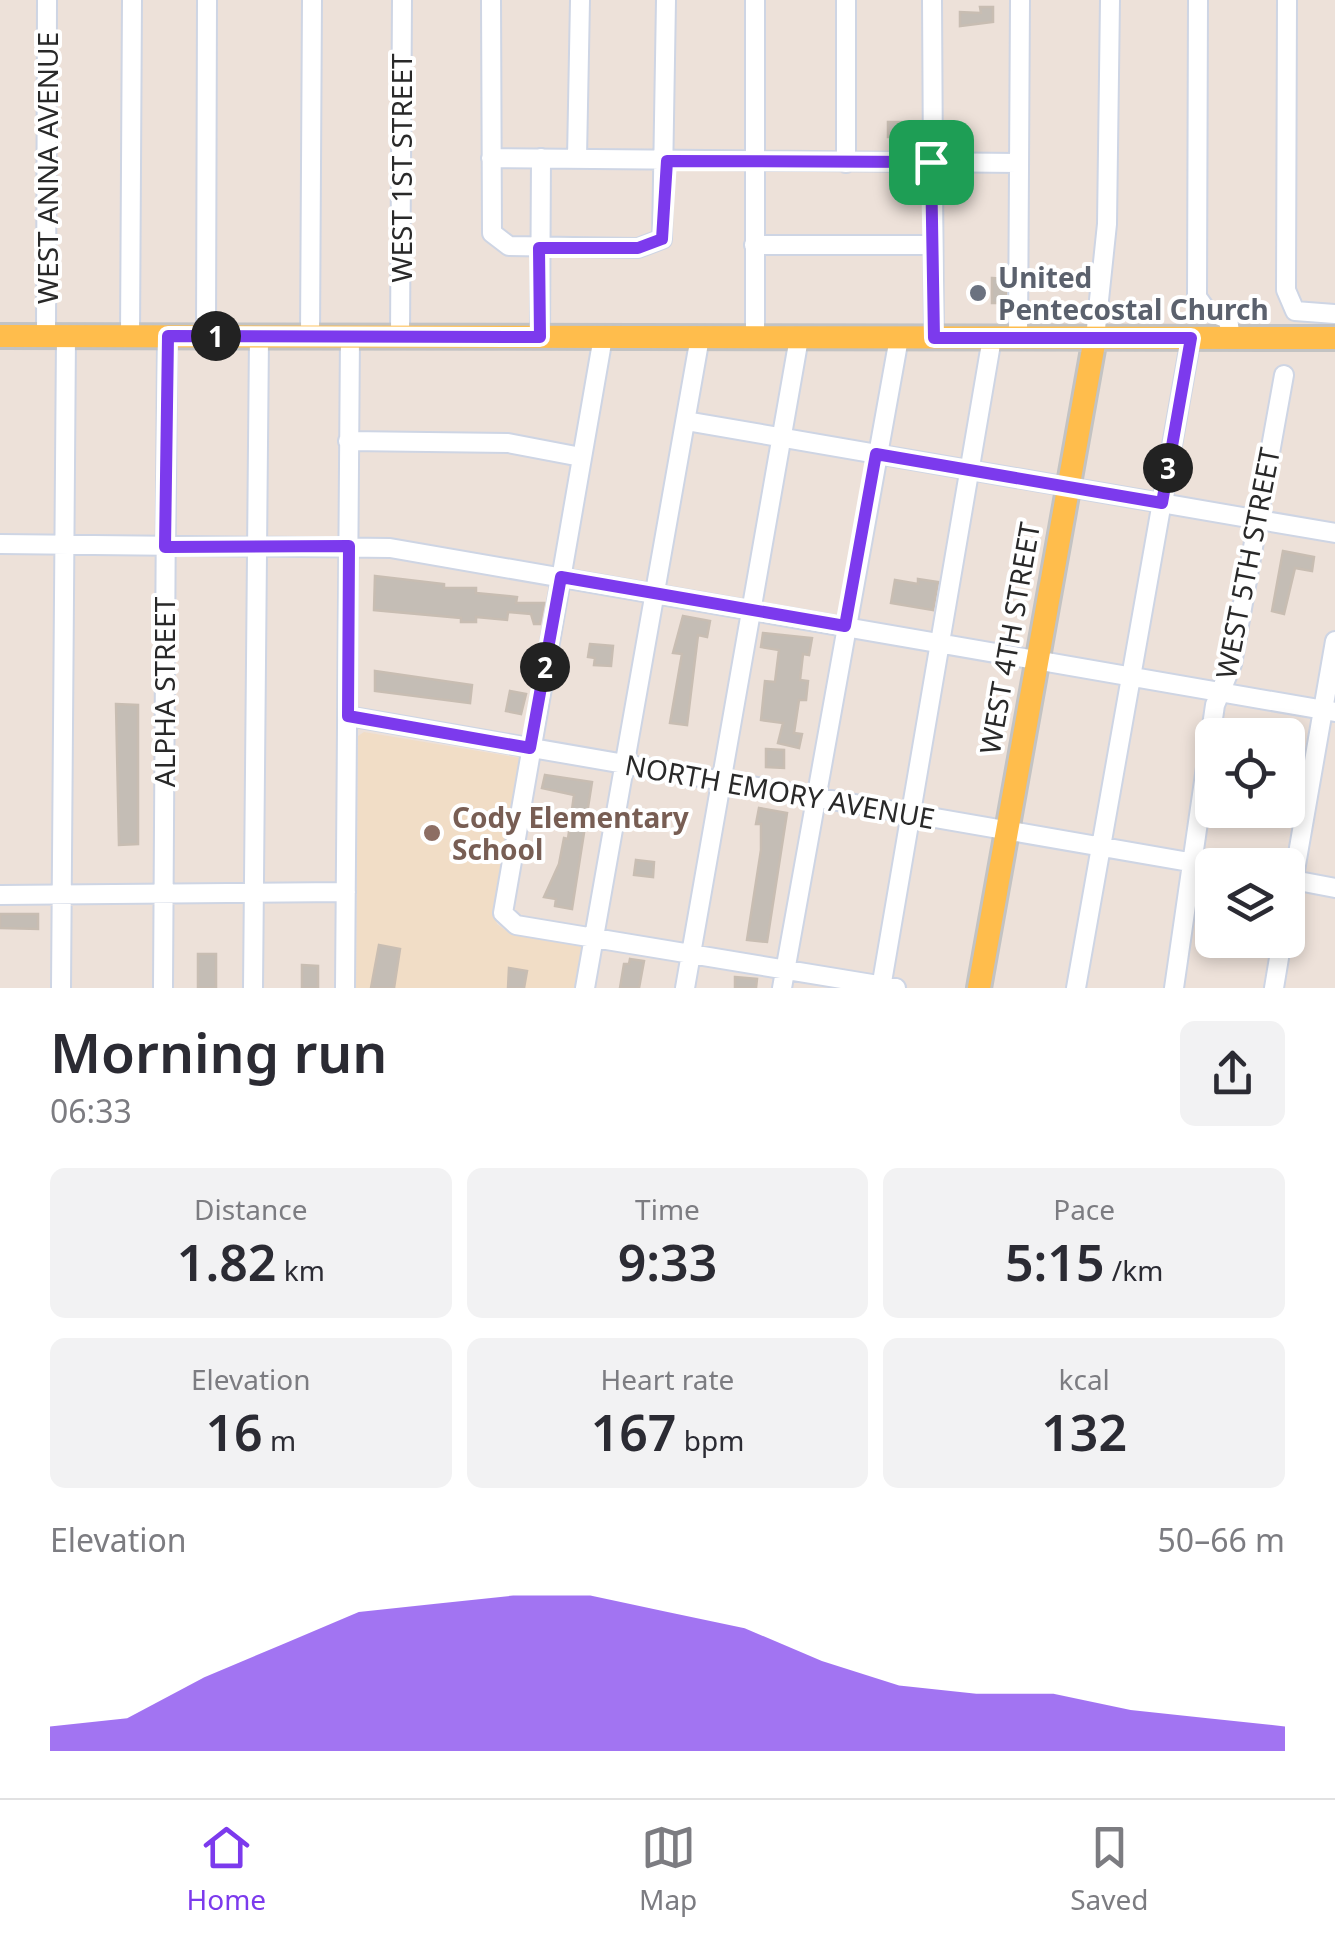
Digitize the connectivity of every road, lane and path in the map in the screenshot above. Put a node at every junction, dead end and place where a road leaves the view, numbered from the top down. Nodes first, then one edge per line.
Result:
1 (47, 0) edge
2 (132, 0) edge
3 (208, 0) edge
4 (312, 0) edge
5 (402, 0) edge
6 (491, 0) edge
7 (580, 0) edge
8 (666, 0) edge
9 (755, 0) edge
10 (846, 0) edge
11 (932, 0) edge
12 (1020, 0) edge
13 (1110, 0) edge
14 (1198, 0) edge
15 (1287, 0) edge
16 (491, 158) junction
17 (542, 158) junction
18 (578, 158) junction
19 (667, 161) junction
20 (754, 162) junction
21 (931, 162) junction
22 (846, 163) junction
23 (1019, 163) junction
24 (932, 244) junction
25 (754, 245) junction
26 (539, 248) junction
27 (1335, 314) edge
28 (0, 336) edge
29 (56, 336) junction
30 (130, 336) junction
31 (168, 336) junction
32 (206, 336) junction
33 (259, 336) junction
34 (310, 336) junction
35 (350, 336) junction
36 (400, 336) junction
37 (540, 337) junction
38 (603, 337) junction
39 (700, 337) junction
40 (755, 338) junction
41 (799, 338) junction
42 (899, 338) junction
43 (934, 338) junction
44 (992, 338) junction
45 (1018, 338) junction
46 (1095, 338) junction
47 (1191, 338) junction
48 (1230, 338) junction
49 (1335, 338) edge
50 (1284, 374) dead end
51 (686, 421) junction
52 (781, 438) junction
53 (348, 441) junction
54 (876, 454) junction
55 (580, 457) junction
56 (972, 471) junction
57 (1066, 487) junction
58 (1162, 503) junction
59 (1257, 520) junction
60 (1335, 533) edge
61 (0, 544) edge
62 (65, 545) junction
63 (349, 546) junction
64 (165, 547) junction
65 (257, 547) junction
66 (561, 577) junction
67 (655, 593) junction
68 (751, 610) junction
69 (845, 626) junction
70 (1335, 641) edge
71 (942, 643) junction
72 (1036, 660) junction
73 (1131, 676) junction
74 (1220, 692) junction
75 (1329, 711) edge
76 (348, 716) junction
77 (530, 748) junction
78 (625, 764) junction
79 (721, 780) junction
80 (815, 797) junction
81 (912, 814) junction
82 (1006, 830) junction
83 (1101, 846) junction
84 (1297, 848) edge
85 (1193, 862) junction
86 (1305, 883) edge
87 (1335, 888) edge
88 (346, 892) junction
89 (163, 893) junction
90 (62, 894) junction
91 (255, 894) junction
92 (0, 895) edge
93 (595, 935) junction
94 (691, 952) junction
95 (1279, 958) edge
96 (785, 968) junction
97 (886, 987) edge
98 (61, 988) edge
99 (162, 988) edge
100 (253, 988) edge
101 (344, 988) edge
102 (586, 988) edge
103 (685, 988) edge
104 (782, 988) edge
105 (979, 988) edge
106 (1076, 988) edge
107 (1174, 988) edge
108 (1274, 988) edge

1 - 29 street, WEST ANNA AVENUE
2 - 30 street
3 - 32 street
4 - 34 street
5 - 36 street, WEST 1ST STREET
6 - 16 street
7 - 18 street
8 - 19 street
9 - 20 street
10 - 22 street
11 - 21 street
12 - 23 street
13 - 46 street, WEST 4TH STREET
14 - 48 street
15 - 27 street
16 - 17 street
16 - 26 street
17 - 18 street
17 - 26 street
18 - 19 street
19 - 20 street
19 - 26 street
20 - 22 street
20 - 25 street
21 - 22 street
21 - 23 street
21 - 24 street
23 - 45 street
24 - 25 street
24 - 43 street
25 - 40 street
26 - 37 street
28 - 29 main road
29 - 30 main road
29 - 62 street, WEST ANNA AVENUE
30 - 31 main road
31 - 32 main road
31 - 64 street, ALPHA STREET
32 - 33 main road
33 - 34 main road
33 - 65 street
34 - 35 main road
35 - 36 main road
35 - 53 street
36 - 37 main road
37 - 38 main road
38 - 39 main road
38 - 55 street
39 - 40 main road
39 - 51 street
40 - 41 main road
41 - 42 main road
41 - 52 street
42 - 43 main road
42 - 54 street
43 - 44 main road
44 - 45 main road
44 - 56 street
45 - 46 main road
46 - 47 main road
46 - 57 main road, WEST 4TH STREET
47 - 48 main road
47 - 58 street
48 - 49 main road
50 - 59 street, WEST 5TH STREET
51 - 52 street
51 - 67 street
52 - 54 street
52 - 68 street
53 - 55 street
53 - 63 street
54 - 56 street
54 - 69 street
55 - 66 street
56 - 57 street
56 - 71 street
57 - 58 street
57 - 72 main road, WEST 4TH STREET
58 - 59 street
58 - 73 street
59 - 60 street
59 - 74 street, WEST 5TH STREET
61 - 62 street
62 - 64 street
62 - 90 street, WEST ANNA AVENUE
63 - 65 street
63 - 66 street
63 - 76 street
64 - 65 street
64 - 89 street, ALPHA STREET
65 - 91 street
66 - 67 street
66 - 77 street
67 - 68 street
67 - 78 street
68 - 69 street
68 - 79 street
69 - 71 street
69 - 80 street
70 - 75 street
71 - 72 street
71 - 81 street
72 - 73 street
72 - 82 main road, WEST 4TH STREET
73 - 74 street
73 - 83 street
74 - 75 street
74 - 85 street, WEST 5TH STREET
75 - 84 street
76 - 77 street, NORTH EMORY AVENUE
76 - 88 street
77 - 78 street, NORTH EMORY AVENUE
77 - 93 street
78 - 79 street, NORTH EMORY AVENUE
78 - 93 street
79 - 80 street, NORTH EMORY AVENUE
79 - 94 street
80 - 81 street, NORTH EMORY AVENUE
80 - 96 street
81 - 82 street, NORTH EMORY AVENUE
81 - 97 street
82 - 83 street, NORTH EMORY AVENUE
82 - 105 main road, WEST 4TH STREET
83 - 85 street, NORTH EMORY AVENUE
83 - 106 street
85 - 107 street, WEST 5TH STREET
86 - 87 street
88 - 91 street
88 - 101 street
89 - 90 street
89 - 91 street
89 - 99 street, ALPHA STREET
90 - 92 street
90 - 98 street, WEST ANNA AVENUE
91 - 100 street
93 - 94 street
93 - 102 street
94 - 96 street
94 - 103 street
95 - 108 street
96 - 97 street
96 - 104 street

